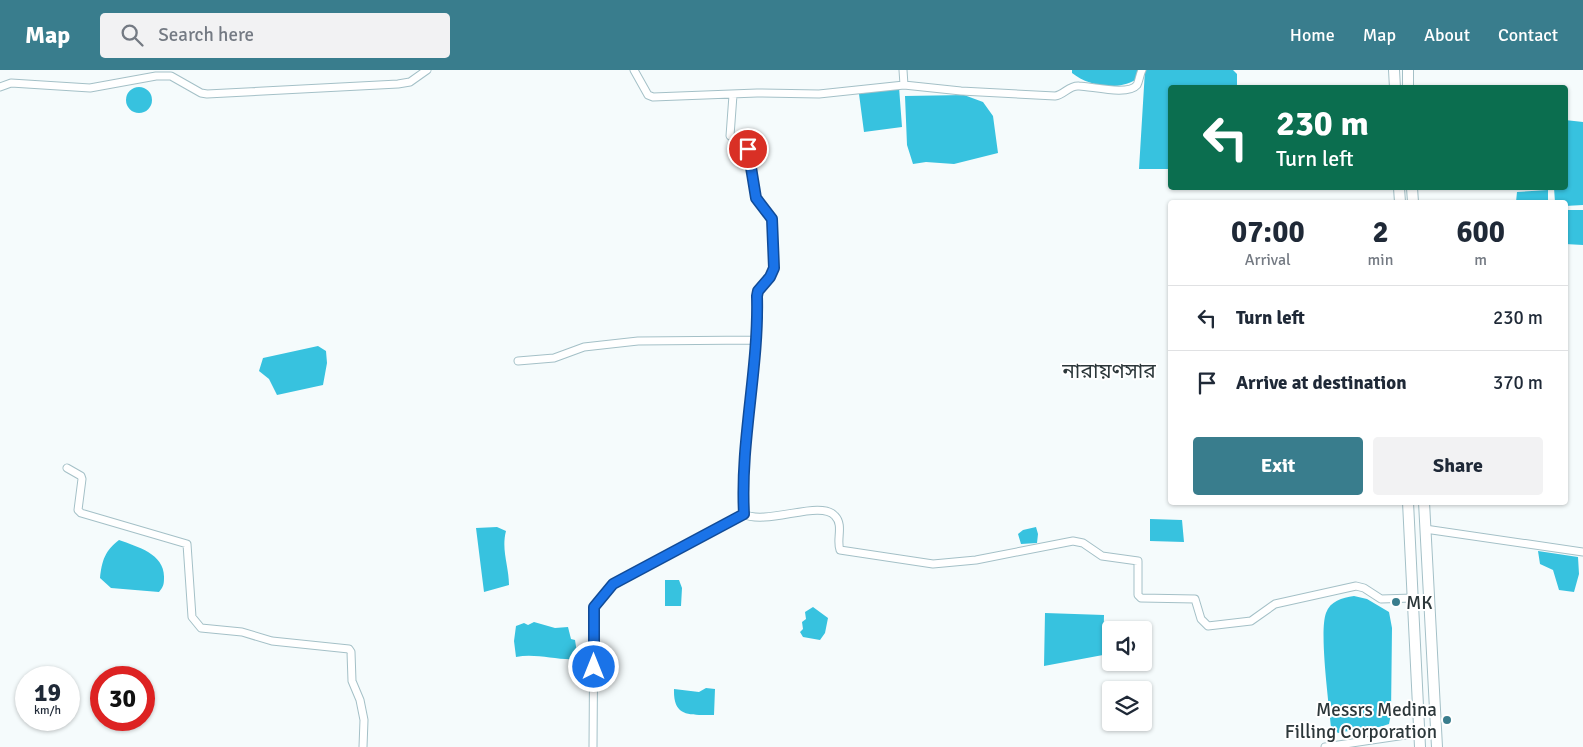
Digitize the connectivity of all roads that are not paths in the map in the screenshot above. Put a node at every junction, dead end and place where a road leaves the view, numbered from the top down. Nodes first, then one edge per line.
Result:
1 (427, 70) edge
2 (634, 70) edge
3 (903, 70) edge
4 (1142, 70) edge
5 (1394, 70) edge
6 (1408, 70) edge
7 (904, 85) junction
8 (1395, 85) edge
9 (1408, 85) edge
10 (0, 88) edge
11 (733, 95) junction
12 (756, 340) junction
13 (518, 361) dead end
14 (67, 468) dead end
15 (1408, 505) edge
16 (1424, 505) edge
17 (744, 514) junction
18 (1425, 529) junction
19 (1583, 552) edge
20 (1413, 598) junction
21 (1432, 681) junction
22 (1417, 683) junction
23 (1419, 734) junction
24 (363, 747) edge
25 (593, 747) edge
26 (1325, 747) edge
27 (1420, 747) edge
28 (1437, 747) edge

1 - 10 street
2 - 11 street
3 - 7 street
4 - 7 street
5 - 8 highway
6 - 9 highway
7 - 11 street
11 - 12 street
12 - 13 street
12 - 17 street
14 - 24 street
15 - 20 highway
16 - 18 highway
17 - 20 street
17 - 25 street
18 - 19 street
18 - 21 highway
20 - 22 highway
21 - 22 highway
21 - 28 highway
22 - 23 highway
23 - 26 street
23 - 27 highway

